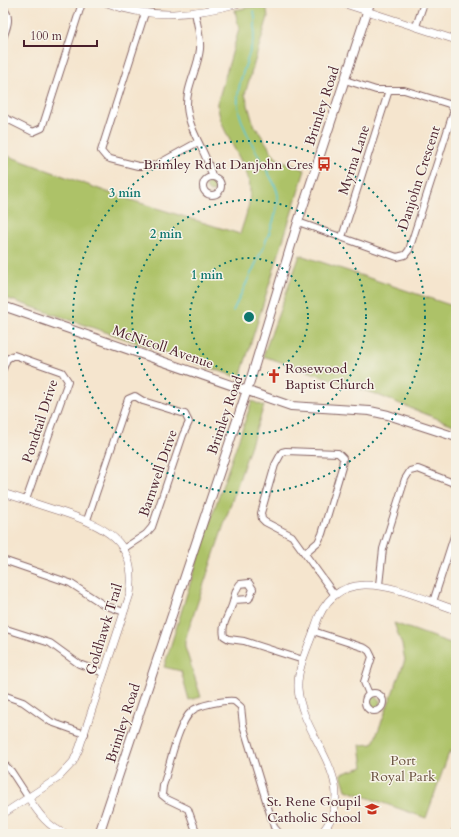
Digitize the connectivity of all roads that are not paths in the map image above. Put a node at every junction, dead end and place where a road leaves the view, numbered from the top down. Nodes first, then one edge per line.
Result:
1 (82, 3) edge
2 (107, 3) edge
3 (240, 3) edge
4 (342, 3) edge
5 (424, 3) edge
6 (368, 7) edge
7 (3, 8) edge
8 (195, 12) junction
9 (145, 14) junction
10 (416, 26) junction
11 (3, 38) edge
12 (456, 40) edge
13 (345, 80) junction
14 (389, 90) junction
15 (3, 117) edge
16 (198, 142) junction
17 (212, 176) dead end
18 (298, 222) junction
19 (342, 237) junction
20 (3, 306) edge
21 (3, 369) edge
22 (247, 390) junction
23 (456, 437) edge
24 (456, 484) edge
25 (3, 493) edge
26 (26, 500) junction
27 (87, 520) junction
28 (456, 530) edge
29 (123, 549) junction
30 (306, 553) junction
31 (3, 560) edge
32 (379, 584) junction
33 (334, 594) junction
34 (234, 600) dead end
35 (433, 602) junction
36 (456, 610) edge
37 (124, 612) junction
38 (3, 628) edge
39 (314, 631) junction
40 (303, 660) junction
41 (104, 673) junction
42 (369, 694) dead end
43 (3, 695) edge
44 (84, 734) junction
45 (3, 763) edge
46 (28, 797) junction
47 (3, 814) edge
48 (456, 829) edge
49 (66, 834) edge
50 (99, 834) edge
51 (197, 834) edge
52 (280, 834) edge
53 (321, 834) edge
54 (454, 834) edge

1 - 15 street
2 - 9 street
3 - 8 street
4 - 6 street
5 - 10 street
6 - 10 street
6 - 13 main road, Brimley Road
7 - 11 street
8 - 9 street
8 - 16 street
9 - 16 street
10 - 12 street
13 - 14 street, Danjohn Crescent
13 - 18 main road, Brimley Road
14 - 19 street, Myrna Lane
14 - 19 street, Danjohn Crescent
16 - 17 street
18 - 19 street, Danjohn Crescent
18 - 22 main road, Brimley Road
20 - 22 main road, McNicoll Avenue
21 - 26 street, Pondtail Drive
22 - 23 main road, McNicoll Avenue
22 - 50 main road, Brimley Road
24 - 32 street
25 - 26 street, Goldhawk Trail
26 - 27 street, Goldhawk Trail
27 - 29 street, Goldhawk Trail
27 - 29 street, Barnwell Drive
28 - 35 street
29 - 37 street, Goldhawk Trail
30 - 30 street
30 - 33 street
31 - 37 street
32 - 33 street
32 - 35 street
33 - 39 street
34 - 40 street
35 - 36 street
37 - 41 street, Goldhawk Trail
38 - 41 street
39 - 40 street
39 - 42 street
40 - 53 street
41 - 44 street, Goldhawk Trail
43 - 44 street
44 - 46 street, Goldhawk Trail
45 - 46 street
46 - 47 street, Goldhawk Trail
46 - 49 street
48 - 54 street
51 - 52 street

